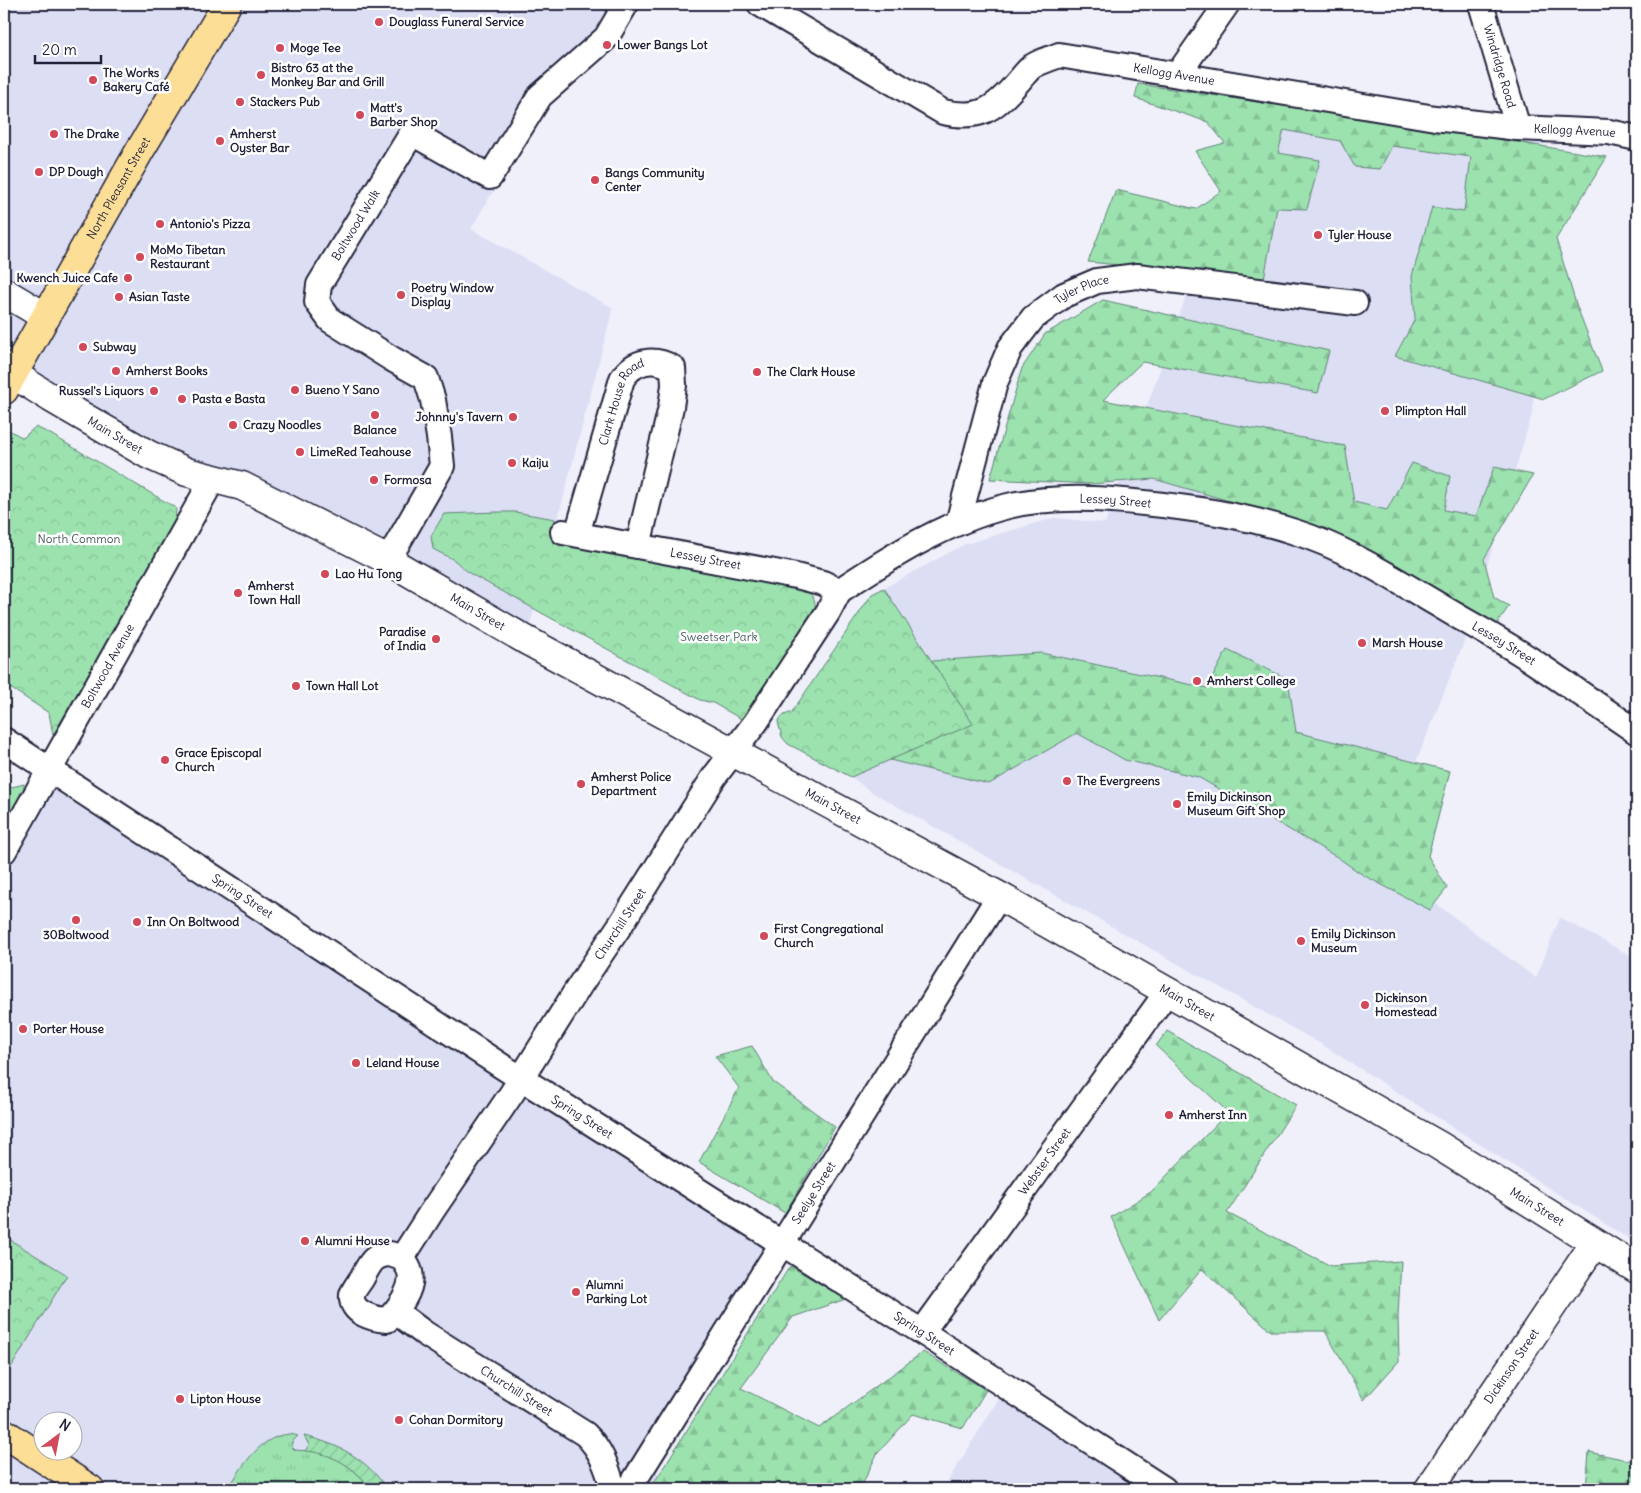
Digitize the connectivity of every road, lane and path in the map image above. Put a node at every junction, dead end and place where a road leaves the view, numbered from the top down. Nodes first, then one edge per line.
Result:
1 (227, 4) edge
2 (626, 4) edge
3 (760, 4) edge
4 (1227, 4) edge
5 (1481, 4) edge
6 (1178, 74) junction
7 (1518, 128) junction
8 (1637, 138) edge
9 (4, 292) edge
10 (1355, 304) dead end
11 (46, 317) junction
12 (8, 382) edge
13 (213, 479) junction
14 (958, 523) junction
15 (570, 533) joint
16 (638, 546) junction
17 (388, 560) junction
18 (839, 591) junction
19 (1637, 732) edge
20 (4, 740) edge
21 (733, 751) junction
22 (50, 770) junction
23 (4, 851) edge
24 (999, 896) junction
25 (1167, 992) junction
26 (521, 1078) junction
27 (782, 1243) junction
28 (1594, 1244) junction
29 (402, 1258) junction
30 (1637, 1270) edge
31 (396, 1312) junction
32 (922, 1332) junction
33 (4, 1432) edge
34 (90, 1489) edge
35 (614, 1489) edge
36 (629, 1489) edge
37 (1164, 1489) edge
38 (1429, 1489) edge

1 - 11 main road, North Pleasant Street
2 - 17 street, Boltwood Walk
3 - 6 street, Kellogg Avenue
4 - 6 street
5 - 7 street, Windridge Road
6 - 7 street, Kellogg Avenue
7 - 8 street, Kellogg Avenue
9 - 11 main road
10 - 14 street, Tyler Place
11 - 12 main road, North Pleasant Street
12 - 13 main road, Main Street
13 - 17 main road, Main Street
13 - 22 street, Boltwood Avenue
14 - 18 street, Lessey Street
14 - 19 street, Lessey Street
15 - 16 street, Lessey Street
15 - 16 street, Clark House Road
16 - 18 street, Lessey Street
17 - 21 main road, Main Street
18 - 21 street, Churchill Street
20 - 22 street, Spring Street
21 - 24 main road, Main Street
21 - 26 street, Churchill Street
22 - 23 street, Boltwood Avenue
22 - 26 street, Spring Street
24 - 25 main road, Main Street
24 - 27 street, Seelye Street
25 - 28 main road, Main Street
25 - 32 street, Webster Street
26 - 27 street, Spring Street
26 - 29 street, Churchill Street
27 - 32 street, Spring Street
27 - 36 street, Seelye Street
28 - 30 main road, Main Street
28 - 38 main road, Dickinson Street
29 - 31 street
29 - 31 street
31 - 35 street, Churchill Street
32 - 37 street, Spring Street
33 - 34 main road

